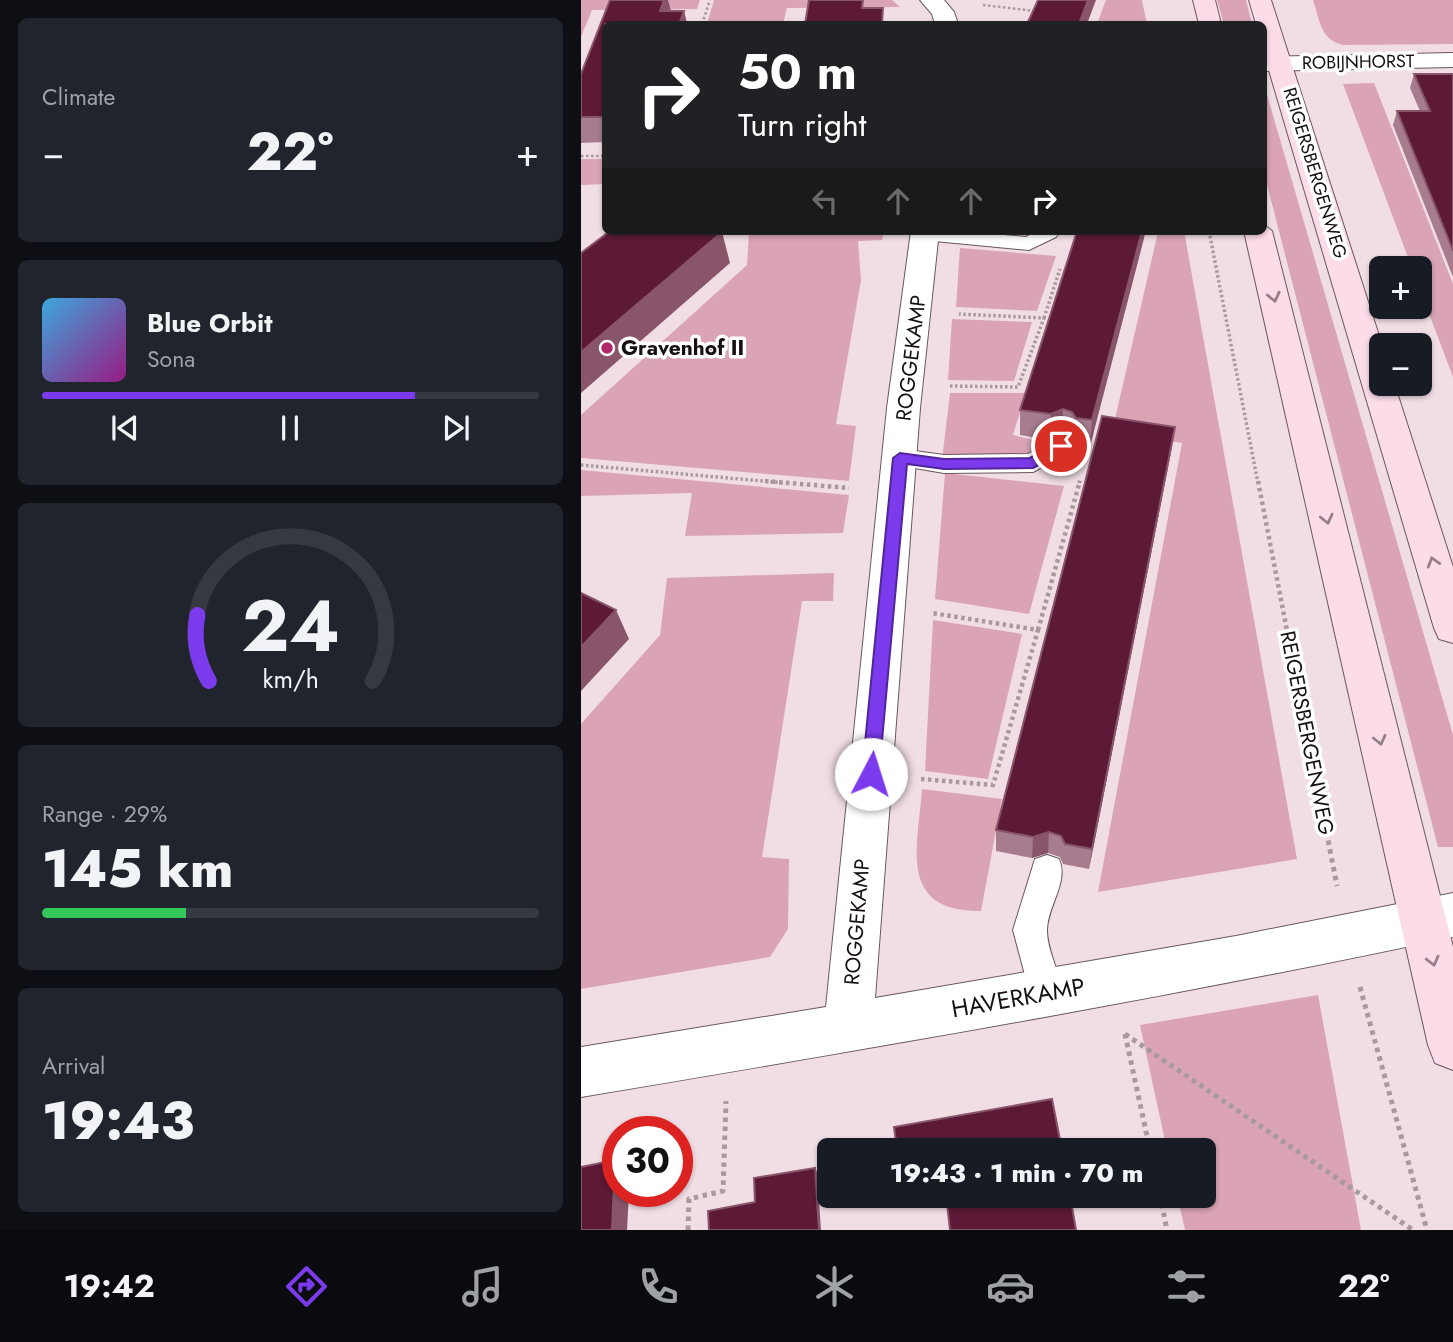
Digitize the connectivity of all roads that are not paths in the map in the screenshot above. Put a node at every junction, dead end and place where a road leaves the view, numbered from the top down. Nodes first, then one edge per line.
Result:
1 (931, 0) edge
2 (1204, 0) edge
3 (1260, 0) edge
4 (945, 21) edge
5 (1209, 21) edge
6 (1264, 21) edge
7 (1267, 37) edge
8 (1453, 60) edge
9 (1272, 64) edge
10 (924, 235) edge
11 (950, 235) edge
12 (1045, 235) edge
13 (1259, 235) edge
14 (1061, 446) edge
15 (899, 475) junction
16 (1453, 628) edge
17 (1047, 870) edge
18 (1438, 918) edge
19 (1058, 991) junction
20 (848, 1029) junction
21 (1453, 1045) edge
22 (581, 1072) edge

1 - 4 street
2 - 5 street
3 - 6 street, REIGERSBERGENWEG
7 - 9 street, REIGERSBERGENWEG
8 - 9 street, ROBIJNHORST
16 -> 9 street, REIGERSBERGENWEG
10 - 15 street, ROGGEKAMP
11 - 12 lane
13 -> 18 street
14 - 15 lane
15 - 20 street, ROGGEKAMP
17 - 19 lane
18 - 19 street, HAVERKAMP
18 -> 21 street
19 - 20 street, HAVERKAMP
20 - 22 street, HAVERKAMP

